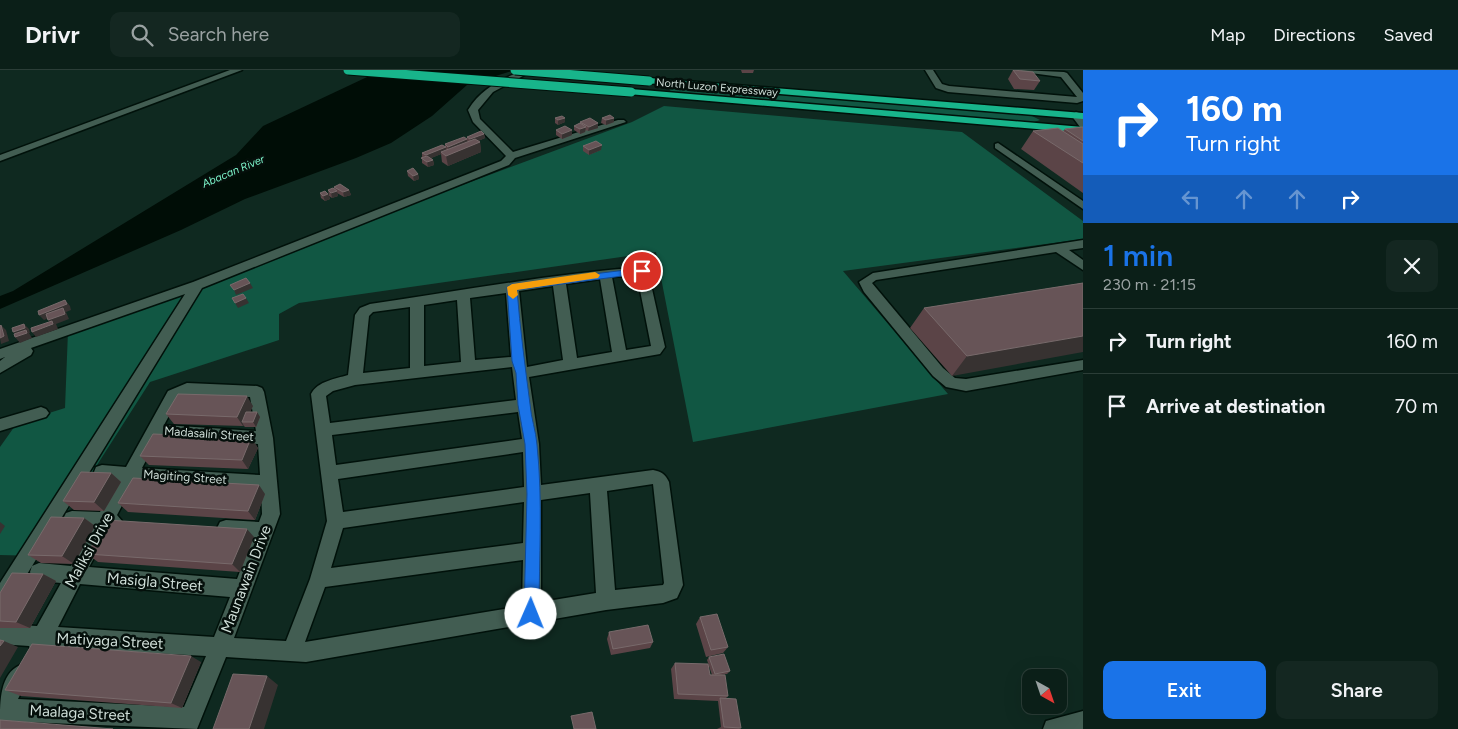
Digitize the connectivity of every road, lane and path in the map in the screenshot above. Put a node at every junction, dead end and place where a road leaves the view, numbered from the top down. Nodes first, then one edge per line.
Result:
1 (238, 70) edge
2 (348, 70) edge
3 (515, 70) edge
4 (530, 70) edge
5 (682, 70) edge
6 (687, 70) edge
7 (929, 70) edge
8 (1023, 70) edge
9 (1080, 116) edge
10 (621, 122) dead end
11 (1083, 125) edge
12 (1083, 130) edge
13 (998, 146) dead end
14 (511, 156) junction
15 (0, 158) edge
16 (1083, 206) edge
17 (1083, 244) edge
18 (1059, 248) junction
19 (1083, 266) edge
20 (606, 274) junction
21 (558, 281) junction
22 (197, 285) junction
23 (512, 287) junction
24 (463, 294) junction
25 (417, 301) junction
26 (48, 336) junction
27 (0, 354) edge
28 (620, 355) junction
29 (571, 364) junction
30 (1083, 365) edge
31 (468, 366) junction
32 (519, 367) junction
33 (0, 368) edge
34 (417, 372) junction
35 (355, 379) junction
36 (257, 392) joint
37 (524, 405) junction
38 (41, 413) dead end
39 (0, 425) edge
40 (323, 430) junction
41 (154, 431) junction
42 (265, 438) junction
43 (531, 444) junction
44 (102, 472) edge
45 (330, 473) junction
46 (130, 474) junction
47 (268, 483) junction
48 (598, 485) junction
49 (533, 494) junction
50 (72, 518) edge
51 (105, 521) junction
52 (336, 521) junction
53 (125, 522) edge
54 (205, 527) edge
55 (265, 530) junction
56 (532, 550) junction
57 (39, 572) edge
58 (75, 575) junction
59 (319, 579) junction
60 (242, 589) junction
61 (0, 600) edge
62 (606, 601) junction
63 (531, 614) junction
64 (0, 634) edge
65 (42, 637) junction
66 (220, 647) junction
67 (292, 651) junction
68 (0, 709) edge
69 (1083, 722) edge
70 (188, 724) edge
71 (1054, 729) edge

1 - 15 street
2 - 12 highway, North Luzon Expressway, bridge
3 - 9 highway, North Luzon Expressway, bridge
4 - 14 street
5 - 6 street
7 - 8 street
9 - 11 street
10 - 14 street
13 - 16 street
14 - 22 street
17 - 18 street
18 - 19 street
18 - 30 street
20 - 21 street
20 - 28 street
20 - 28 street
21 - 23 street
21 - 29 street
22 - 26 street
22 - 61 street
23 - 24 street
23 - 32 street
24 - 25 street
24 - 31 street
25 - 34 street
25 - 35 street
26 - 27 street
26 - 33 street
28 - 29 street
29 - 32 street
31 - 32 street
31 - 34 street
32 - 37 street
34 - 35 street
35 - 40 street
36 - 41 street, Maliksi Drive
36 - 42 street, Maunawain Drive
37 - 40 street
37 - 43 street
38 - 39 street
40 - 45 street
41 - 42 street, Madasalin Street
41 - 46 street, Maliksi Drive
42 - 47 street, Maunawain Drive
43 - 45 street
43 - 49 street
44 - 46 street, Magiting Street
45 - 52 street
46 - 47 street, Magiting Street
46 - 51 street, Maliksi Drive
47 - 55 street, Maunawain Drive
48 - 49 street
48 - 62 street
48 - 62 street, Matiyaga Street
49 - 52 street
49 - 56 street
50 - 51 street
51 - 53 street
51 - 58 street, Maliksi Drive
52 - 59 street
54 - 55 street
55 - 60 street, Maunawain Drive
56 - 59 street
56 - 63 street
57 - 58 street, Masigla Street
58 - 60 street, Masigla Street
58 - 65 street, Maliksi Drive
59 - 67 street
60 - 66 street, Maunawain Drive
62 - 63 street, Matiyaga Street
63 - 67 street, Matiyaga Street
64 - 65 street, Matiyaga Street
65 - 66 street, Matiyaga Street
65 - 68 street, Maliksi Drive
66 - 67 street, Matiyaga Street
66 - 70 street, Maunawain Drive
68 - 70 street, Maalaga Street
69 - 71 street

